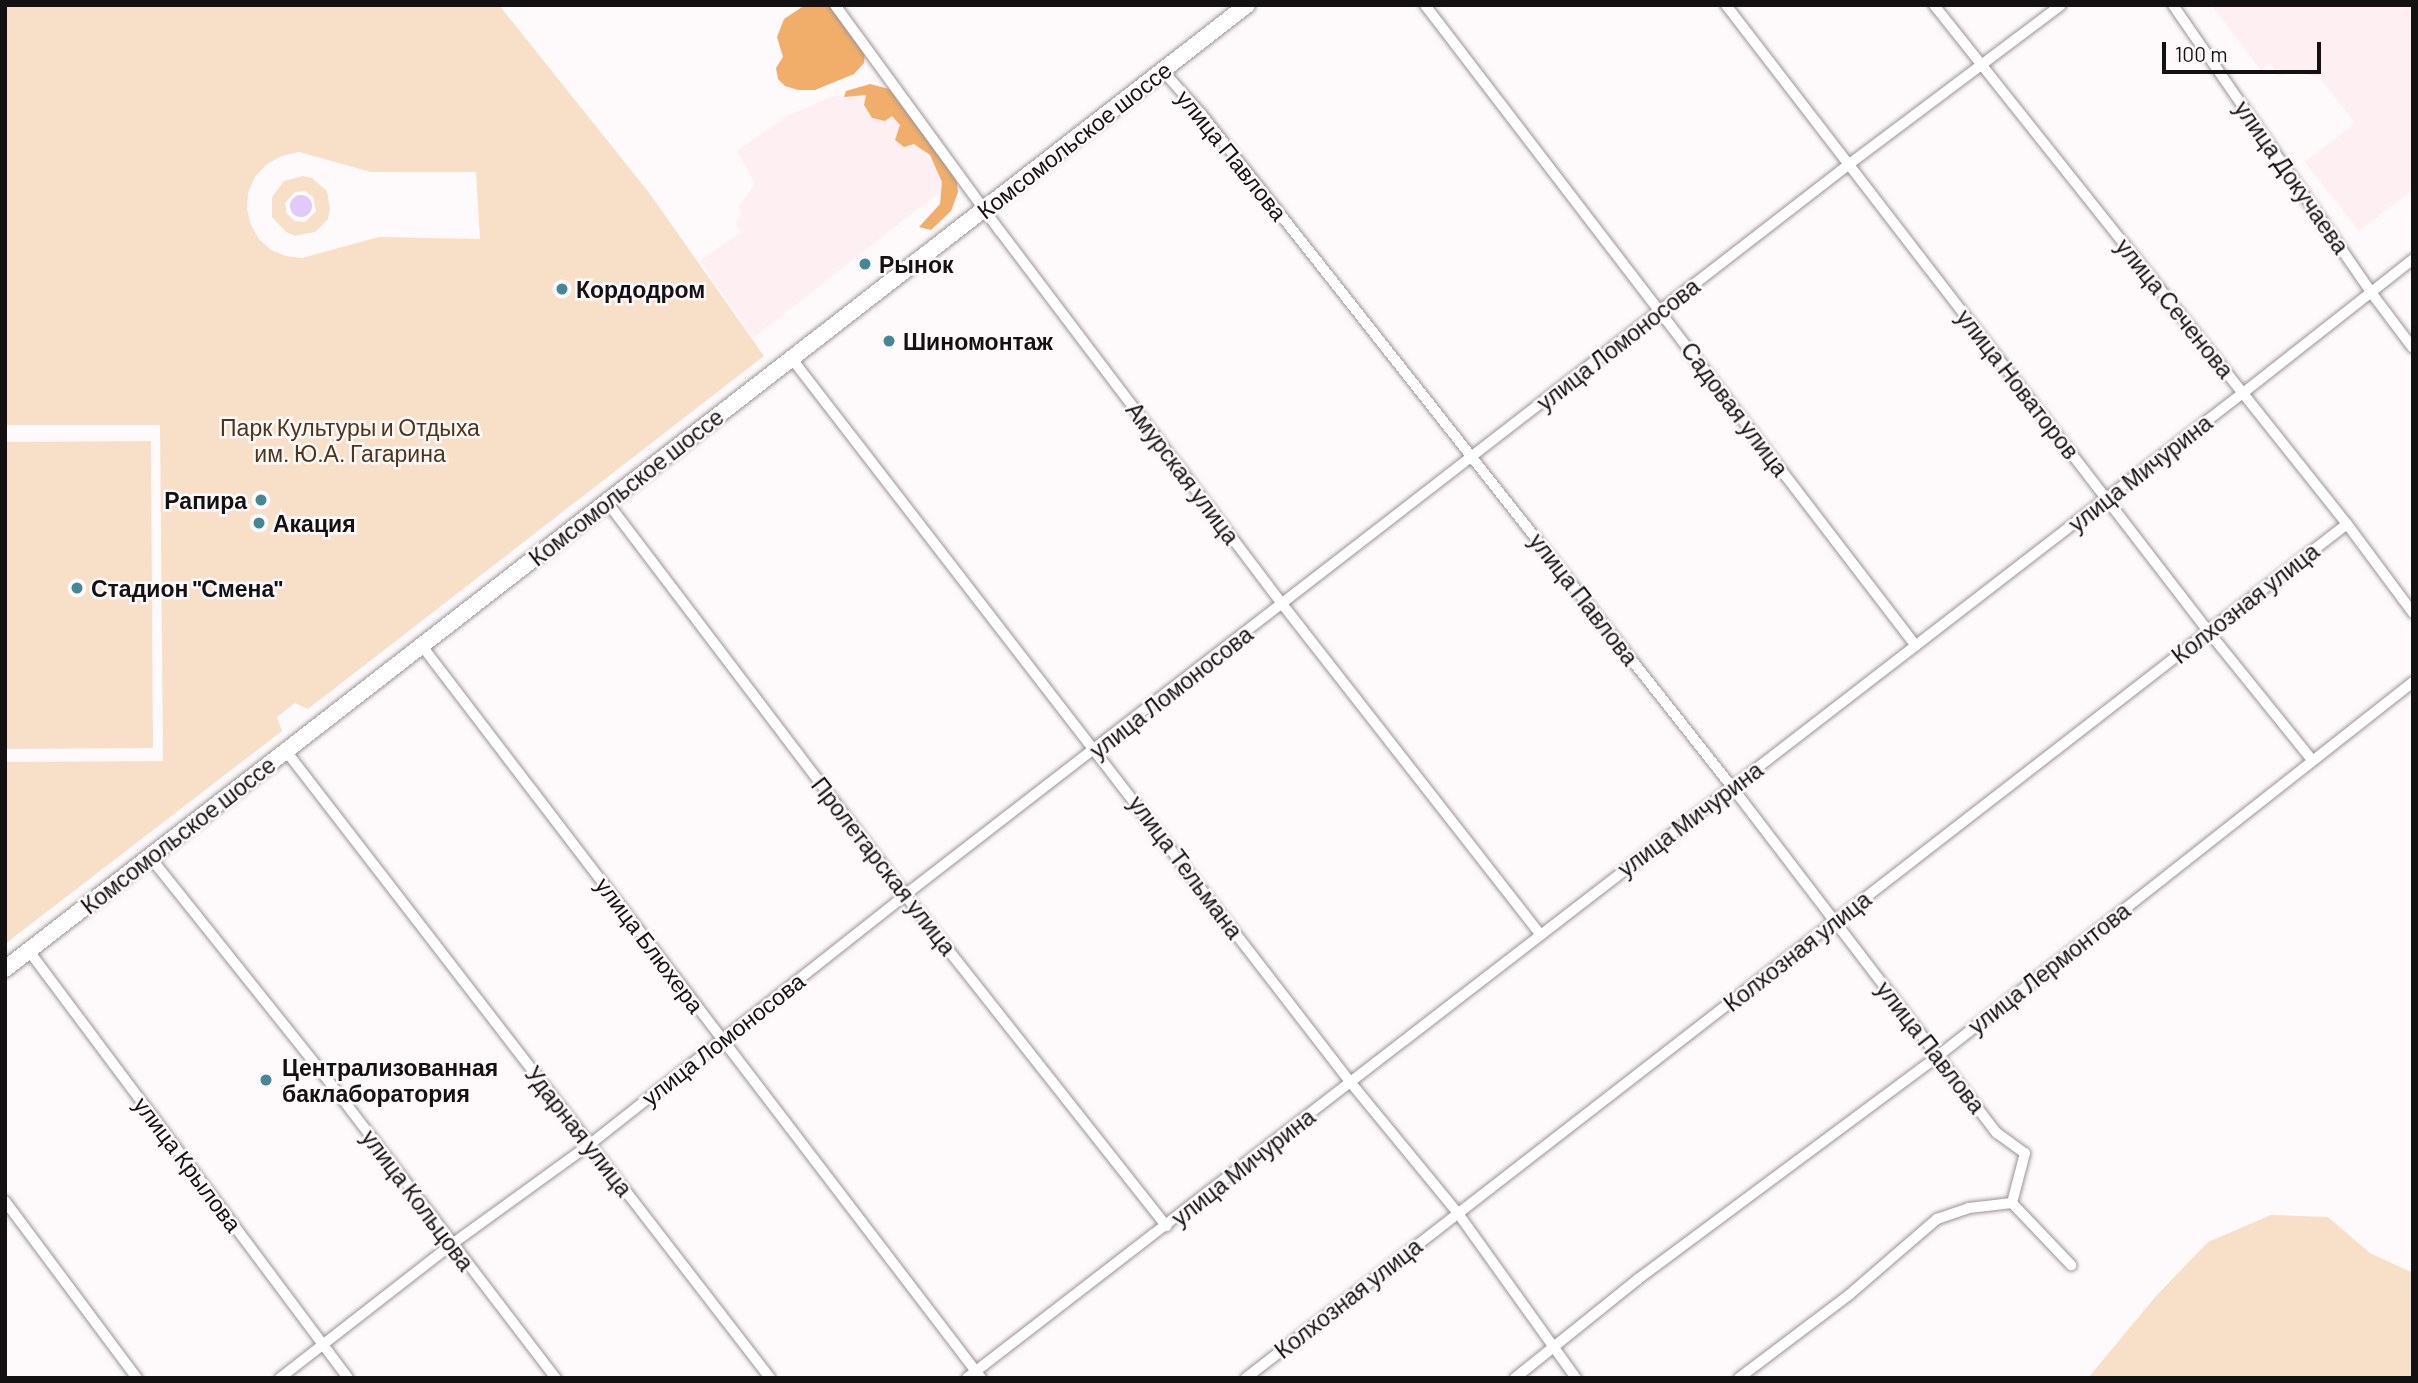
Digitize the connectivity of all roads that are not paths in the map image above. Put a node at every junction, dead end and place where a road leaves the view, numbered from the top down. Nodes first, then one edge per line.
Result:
1 (835, 5) edge
2 (1247, 5) edge
3 (1425, 5) edge
4 (1726, 5) edge
5 (1934, 5) edge
6 (2061, 5) edge
7 (2173, 5) edge
8 (1980, 66) junction
9 (1163, 71) junction
10 (1848, 165) junction
11 (985, 209) junction
12 (2413, 259) edge
13 (2370, 291) junction
14 (1660, 311) junction
15 (2413, 348) edge
16 (792, 359) junction
17 (2243, 393) junction
18 (1472, 457) junction
19 (2106, 498) junction
20 (607, 502) junction
21 (2347, 524) junction
22 (1283, 605) junction
23 (2413, 613) edge
24 (2208, 631) junction
25 (422, 646) junction
26 (1916, 646) junction
27 (2413, 682) edge
28 (1096, 749) junction
29 (286, 751) junction
30 (2312, 760) junction
31 (1732, 787) junction
32 (150, 857) junction
33 (905, 895) junction
34 (1835, 922) junction
35 (1540, 934) junction
36 (29, 951) junction
37 (5, 969) edge
38 (723, 1040) junction
39 (1938, 1056) junction
40 (1351, 1083) junction
41 (589, 1145) junction
42 (5, 1201) edge
43 (2012, 1203) junction
44 (1457, 1212) junction
45 (1166, 1226) junction
46 (452, 1244) junction
47 (2071, 1265) dead end
48 (322, 1345) junction
49 (1554, 1348) junction
50 (975, 1376) edge
51 (137, 1378) edge
52 (280, 1378) edge
53 (348, 1378) edge
54 (556, 1378) edge
55 (770, 1378) edge
56 (1246, 1378) edge
57 (1515, 1378) edge
58 (1576, 1378) edge
59 (1740, 1378) edge

1 - 11 street, Амурская улица
2 - 9 main road, Комсомольское шоссе
3 - 14 street, Садовая улица
4 - 10 street, улица Новаторов
5 - 8 street, улица Сеченова
6 - 8 street, улица Ломоносова
7 - 13 street, улица Докучаева
8 - 10 street, улица Ломоносова
8 - 17 street, улица Сеченова
9 - 11 main road, Комсомольское шоссе
9 - 18 street, улица Павлова
10 - 14 street, улица Ломоносова
10 - 19 street, улица Новаторов
11 - 16 main road, Комсомольское шоссе
11 - 22 street, Амурская улица
12 - 13 street, улица Мичурина
13 - 15 street, улица Докучаева
13 - 17 street, улица Мичурина
14 - 18 street, улица Ломоносова
14 - 26 street, Садовая улица
16 - 20 main road, Комсомольское шоссе
16 - 28 street, улица Тельмана
17 - 19 street, улица Мичурина
17 - 21 street, улица Сеченова
18 - 22 street, улица Ломоносова
18 - 31 street, улица Павлова
19 - 24 street, улица Новаторов
19 - 26 street, улица Мичурина
20 - 25 main road, Комсомольское шоссе
20 - 33 street, Пролетарская улица
21 - 23 street, улица Сеченова
21 - 24 street, Колхозная улица
22 - 28 street, улица Ломоносова
22 - 35 street, Амурская улица
24 - 30 street, улица Новаторов
24 - 34 street, Колхозная улица
25 - 29 main road, Комсомольское шоссе
25 - 38 street, улица Блюхера
26 - 31 street, улица Мичурина
27 - 30 street, улица Лермонтова
28 - 33 street, улица Ломоносова
28 - 40 street, улица Тельмана
29 - 32 main road, Комсомольское шоссе
29 - 41 street, Ударная улица
30 - 39 street, улица Лермонтова
31 - 34 street, улица Павлова
31 - 35 street, улица Мичурина
32 - 36 main road, Комсомольское шоссе
32 - 46 street, улица Кольцова
33 - 38 street, улица Ломоносова
33 - 45 street, Пролетарская улица
34 - 39 street, улица Павлова
34 - 44 street, Колхозная улица
35 - 40 street, улица Мичурина
36 - 37 main road, Комсомольское шоссе
36 - 48 street, улица Крылова
38 - 41 street, улица Ломоносова
38 - 50 street, улица Блюхера
39 - 43 street, улица Павлова
39 - 49 street, улица Лермонтова
40 - 44 street, улица Тельмана
40 - 45 street, улица Мичурина
41 - 46 street, улица Ломоносова
41 - 55 street, Ударная улица
42 - 51 street
43 - 47 street
43 - 59 street
44 - 49 street, улица Тельмана
44 - 56 street, Колхозная улица
45 - 50 street, улица Мичурина
46 - 48 street, улица Ломоносова
46 - 54 street, улица Кольцова
48 - 52 street, улица Ломоносова
48 - 53 street, улица Крылова
49 - 57 street, улица Лермонтова
49 - 58 street, улица Тельмана

